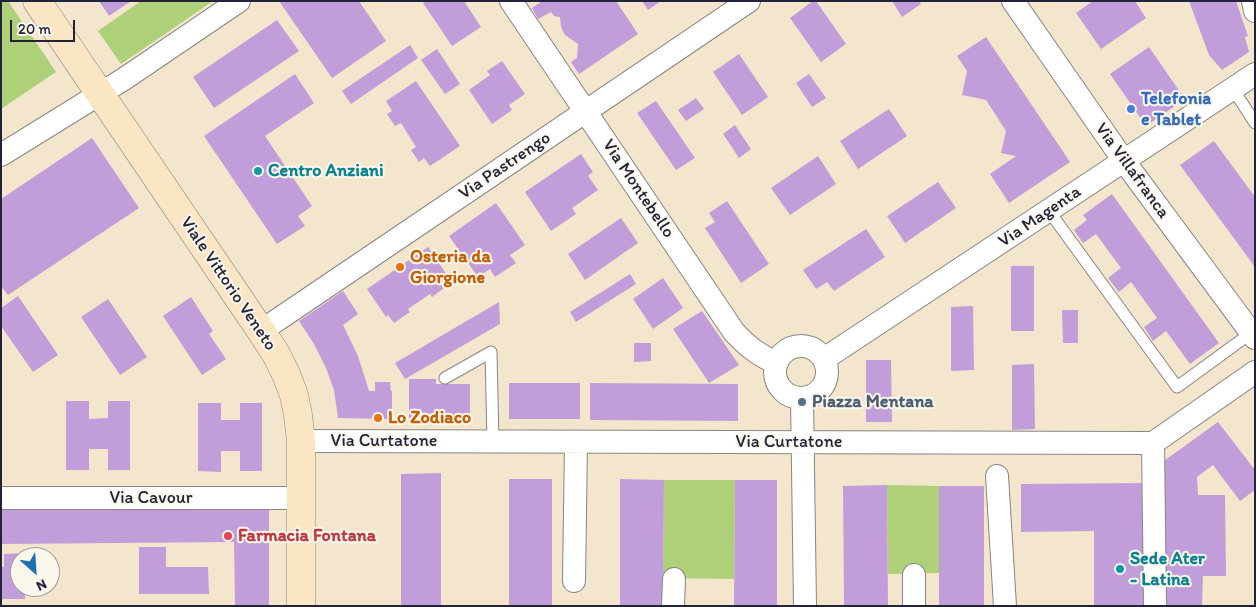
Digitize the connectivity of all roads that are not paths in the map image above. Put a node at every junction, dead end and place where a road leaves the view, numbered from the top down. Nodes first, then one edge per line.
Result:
1 (37, 1) edge
2 (239, 1) edge
3 (511, 1) edge
4 (749, 1) edge
5 (1013, 1) edge
6 (1253, 1) edge
7 (1255, 11) edge
8 (1255, 74) edge
9 (1232, 89) junction
10 (100, 93) junction
11 (586, 112) junction
12 (1255, 123) edge
13 (1, 156) edge
14 (1124, 161) junction
15 (1049, 211) junction
16 (261, 332) junction
17 (1253, 335) edge
18 (824, 359) junction
19 (777, 362) junction
20 (1255, 372) edge
21 (446, 378) dead end
22 (802, 399) junction
23 (301, 441) junction
24 (493, 442) junction
25 (576, 442) junction
26 (803, 442) junction
27 (1153, 443) junction
28 (997, 476) dead end
29 (1, 498) edge
30 (300, 498) junction
31 (914, 575) dead end
32 (674, 579) dead end
33 (574, 581) dead end
34 (301, 606) edge
35 (674, 606) edge
36 (805, 606) edge
37 (914, 606) edge
38 (1005, 606) edge
39 (1155, 606) edge

1 - 10 main road, Viale Vittorio Veneto
2 - 10 street
3 - 11 street, Via Montebello
4 - 11 street, Via Pastrengo
5 - 14 street, Via Villafranca
6 - 7 street
8 - 9 street, Via Magenta
9 - 12 lane
9 - 14 street, Via Magenta
10 - 13 street
10 - 16 main road, Viale Vittorio Veneto
11 - 16 street, Via Pastrengo
11 - 19 street, Via Montebello
14 - 15 street, Via Magenta
14 - 17 street, Via Villafranca
15 - 17 lane
15 - 18 street, Via Magenta
16 - 23 main road, Viale Vittorio Veneto
18 - 19 street
18 - 22 street
19 - 22 street
20 - 27 street
21 - 24 lane
22 - 26 street
23 - 24 street, Via Curtatone
23 - 30 main road, Viale Vittorio Veneto
24 - 25 street, Via Curtatone
25 - 26 street, Via Curtatone
25 - 33 street
26 - 27 street, Via Curtatone
26 - 36 street
27 - 39 street
28 - 38 street
29 - 30 street, Via Cavour
30 - 34 main road, Viale Vittorio Veneto
31 - 37 street
32 - 35 street

